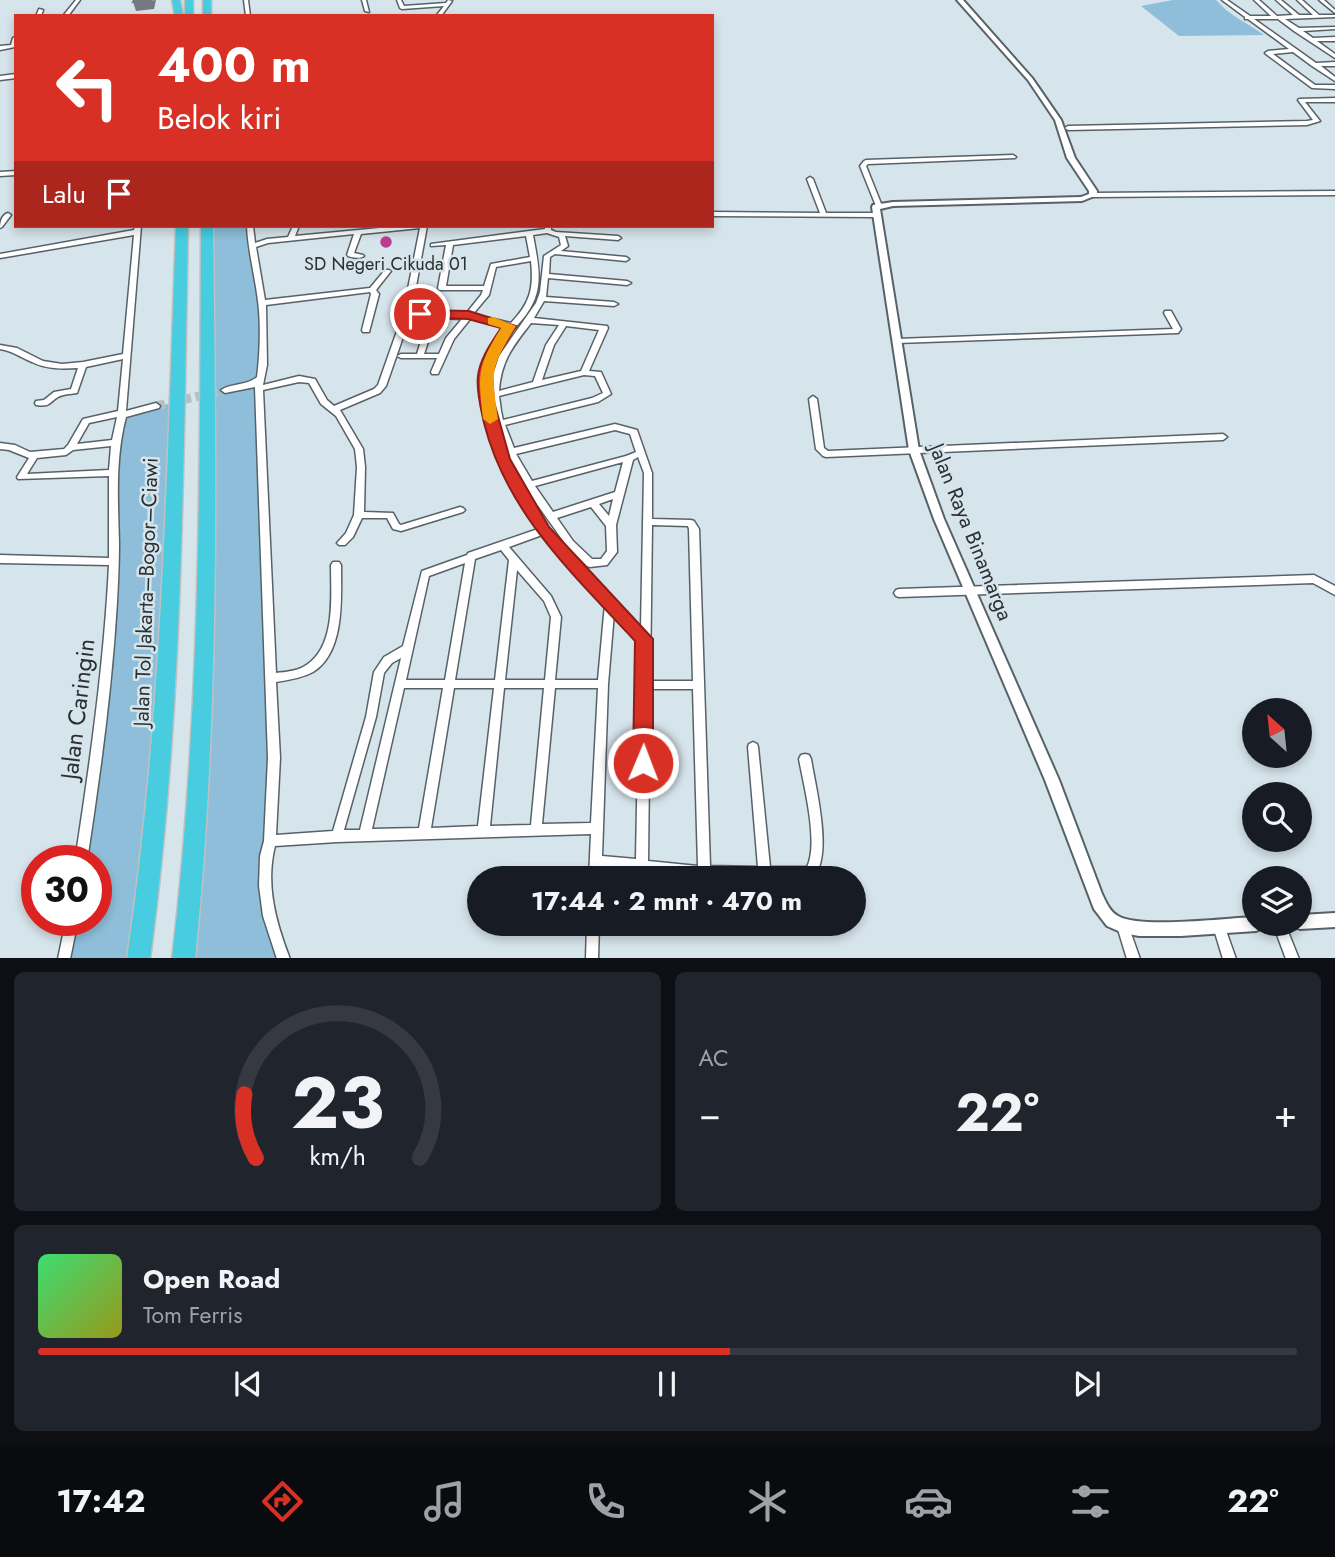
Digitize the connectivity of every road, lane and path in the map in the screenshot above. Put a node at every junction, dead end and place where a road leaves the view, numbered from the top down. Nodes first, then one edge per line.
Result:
1 (78, 0) edge
2 (364, 0) edge
3 (399, 0) edge
4 (960, 0) edge
5 (1227, 0) edge
6 (1256, 0) edge
7 (1278, 0) edge
8 (1299, 0) edge
9 (1321, 0) edge
10 (449, 2) edge
11 (367, 11) dead end
12 (67, 14) edge
13 (1335, 15) edge
14 (1317, 16) junction
15 (1278, 18) junction
16 (1299, 18) junction
17 (1251, 19) junction
18 (1335, 28) edge
19 (1296, 30) junction
20 (1335, 39) edge
21 (1312, 40) junction
22 (1293, 50) junction
23 (1335, 53) edge
24 (1335, 64) edge
25 (1316, 65) junction
26 (1335, 78) edge
27 (1335, 88) edge
28 (1335, 100) edge
29 (1068, 128) dead end
30 (1013, 158) dead end
31 (810, 179) dead end
32 (1335, 193) edge
33 (1093, 195) junction
34 (877, 211) junction
35 (714, 214) edge
36 (8, 215) dead end
37 (824, 215) junction
38 (0, 226) edge
39 (182, 228) edge
40 (207, 228) edge
41 (250, 228) edge
42 (295, 228) edge
43 (401, 228) edge
44 (418, 228) edge
45 (548, 228) edge
46 (137, 229) edge
47 (358, 233) junction
48 (558, 233) junction
49 (529, 234) junction
50 (618, 238) dead end
51 (291, 239) junction
52 (450, 243) junction
53 (433, 245) dead end
54 (252, 246) junction
55 (555, 253) junction
56 (0, 256) edge
57 (361, 256) dead end
58 (533, 259) junction
59 (626, 259) dead end
60 (387, 271) dead end
61 (544, 276) junction
62 (627, 283) dead end
63 (487, 288) junction
64 (372, 290) junction
65 (542, 299) junction
66 (262, 303) junction
67 (614, 304) dead end
68 (1168, 313) dead end
69 (420, 314) dead end
70 (433, 315) junction
71 (467, 316) junction
72 (528, 320) junction
73 (564, 323) junction
74 (509, 326) junction
75 (366, 330) dead end
76 (897, 341) junction
77 (0, 347) edge
78 (420, 355) junction
79 (125, 356) junction
80 (401, 356) dead end
81 (441, 356) junction
82 (82, 366) junction
83 (435, 372) dead end
84 (584, 373) junction
85 (259, 384) junction
86 (536, 385) junction
87 (225, 390) tunnel mouth
88 (495, 394) junction
89 (813, 399) dead end
90 (39, 403) dead end
91 (156, 406) tunnel mouth
92 (335, 409) junction
93 (122, 414) junction
94 (501, 423) junction
95 (1223, 437) dead end
96 (113, 443) junction
97 (0, 446) edge
98 (71, 447) junction
99 (914, 450) junction
100 (511, 452) junction
101 (641, 453) junction
102 (35, 454) junction
103 (629, 458) junction
104 (111, 473) junction
105 (529, 485) junction
106 (620, 494) junction
107 (594, 504) junction
108 (460, 510) dead end
109 (359, 515) junction
110 (551, 516) junction
111 (647, 522) junction
112 (611, 525) junction
113 (543, 531) junction
114 (570, 543) junction
115 (342, 544) dead end
116 (502, 545) junction
117 (561, 550) junction
118 (471, 556) junction
119 (514, 558) junction
120 (0, 559) edge
121 (114, 562) junction
122 (336, 565) dead end
123 (970, 592) junction
124 (1335, 592) edge
125 (899, 593) dead end
126 (610, 600) junction
127 (644, 639) junction
128 (408, 648) junction
129 (270, 679) junction
130 (400, 684) junction
131 (449, 684) junction
132 (500, 684) junction
133 (550, 684) junction
134 (603, 684) junction
135 (644, 685) junction
136 (699, 685) junction
137 (752, 747) dead end
138 (805, 759) dead end
139 (597, 828) junction
140 (536, 830) junction
141 (483, 832) junction
142 (424, 834) junction
143 (365, 835) junction
144 (337, 836) junction
145 (271, 841) junction
146 (83, 845) edge
147 (595, 861) junction
148 (595, 866) edge
149 (642, 866) joint
150 (704, 866) edge
151 (763, 866) edge
152 (816, 866) edge
153 (1335, 920) edge
154 (1312, 921) edge
155 (1242, 925) edge
156 (1124, 926) junction
157 (1219, 926) junction
158 (68, 936) edge
159 (593, 936) edge
160 (1284, 936) edge
161 (63, 956) edge
162 (138, 958) edge
163 (183, 958) edge
164 (284, 958) edge
165 (592, 958) edge
166 (1133, 958) edge
167 (1230, 958) edge
168 (1293, 958) edge

1 - 12 street
2 - 11 street
3 - 10 street
4 - 33 street
5 - 17 street
6 - 15 street
7 - 16 street
8 - 14 street
9 - 13 street
13 - 14 street
13 - 16 street
14 - 16 street
15 - 16 street
15 - 17 street
15 - 19 street
17 - 22 street
17 - 25 street
18 - 19 street
19 - 21 street
20 - 21 street
21 - 23 street
22 - 25 street
22 - 27 street
24 - 25 street
25 - 26 street
28 - 29 street
30 - 34 street
31 - 37 street
32 - 33 street
33 - 34 street
34 - 37 street
34 - 76 street, Jalan Raya Binamarga
35 - 37 street
36 - 38 street
39 - 162 highway, Jalan Tol Jakarta–Bogor–Ciawi
40 - 163 highway
41 - 54 street
42 - 51 street
43 - 47 street
44 - 92 street
45 - 48 street
45 - 49 street
46 - 56 street
46 - 79 street
47 - 51 street
47 - 57 street
48 - 50 street
48 - 55 street
49 - 52 street
49 - 58 street
51 - 54 street
52 - 53 street
52 - 63 street
54 - 66 street
55 - 59 street
55 - 61 street
58 - 63 street
58 - 74 street
60 - 64 street
61 - 62 street
61 - 65 street
63 - 71 street
64 - 66 street
64 - 75 street
65 - 67 street
65 - 72 street
66 - 85 street
68 - 76 street
69 - 70 street
70 - 71 street
70 - 78 street
71 - 74 street
71 - 81 street
72 - 73 street
72 - 88 street
73 - 84 street
73 - 86 street
74 - 113 street
76 - 99 street, Jalan Raya Binamarga
77 - 82 street
78 - 80 street
78 - 81 street
79 - 82 street
79 - 93 street
81 - 83 street
82 - 90 street
84 - 86 street
84 - 94 street
85 - 87 street
85 - 92 street
85 - 129 street
86 - 88 street
88 - 94 street
89 - 99 street
91 - 93 street
92 - 109 street
93 - 96 street, Jalan Caringin
93 - 98 street
94 - 100 street
95 - 99 street
96 - 98 street
96 - 104 street, Jalan Caringin
97 - 102 street
98 - 102 street
99 - 123 street, Jalan Raya Binamarga
100 - 101 street
100 - 105 street
101 - 103 street
101 - 111 street
102 - 104 street
103 - 105 street
103 - 106 street
104 - 121 street, Jalan Caringin
105 - 110 street
106 - 107 street
106 - 112 street
107 - 110 street
107 - 112 street
108 - 109 street
109 - 115 street
110 - 114 street
111 - 127 street
111 - 136 street
112 - 114 street
113 - 116 street
113 - 117 street
114 - 117 street
116 - 118 street
116 - 119 street
117 - 126 street
118 - 128 street
118 - 131 street
119 - 132 street
119 - 133 street
120 - 121 street
121 - 146 street, Jalan Caringin
122 - 129 street
123 - 124 street
123 - 125 street
123 - 156 street, Jalan Raya Binamarga
126 - 127 street
126 - 134 street
127 - 135 street
128 - 130 street
128 - 144 street
129 - 145 street
130 - 131 street
130 - 143 street
131 - 132 street
131 - 142 street
132 - 133 street
132 - 141 street
133 - 134 street
133 - 140 street
134 - 139 street
135 - 136 street
135 - 149 street
136 - 150 street
137 - 151 street
138 - 152 street
139 - 140 street
139 - 147 street
140 - 141 street
141 - 142 street
142 - 143 street
143 - 144 street
144 - 145 street
145 - 164 street
147 - 148 street
147 - 149 street
153 - 154 street
155 - 157 street
156 - 157 street
156 - 166 street
157 - 167 street
158 - 161 street
159 - 165 street
160 - 168 street

